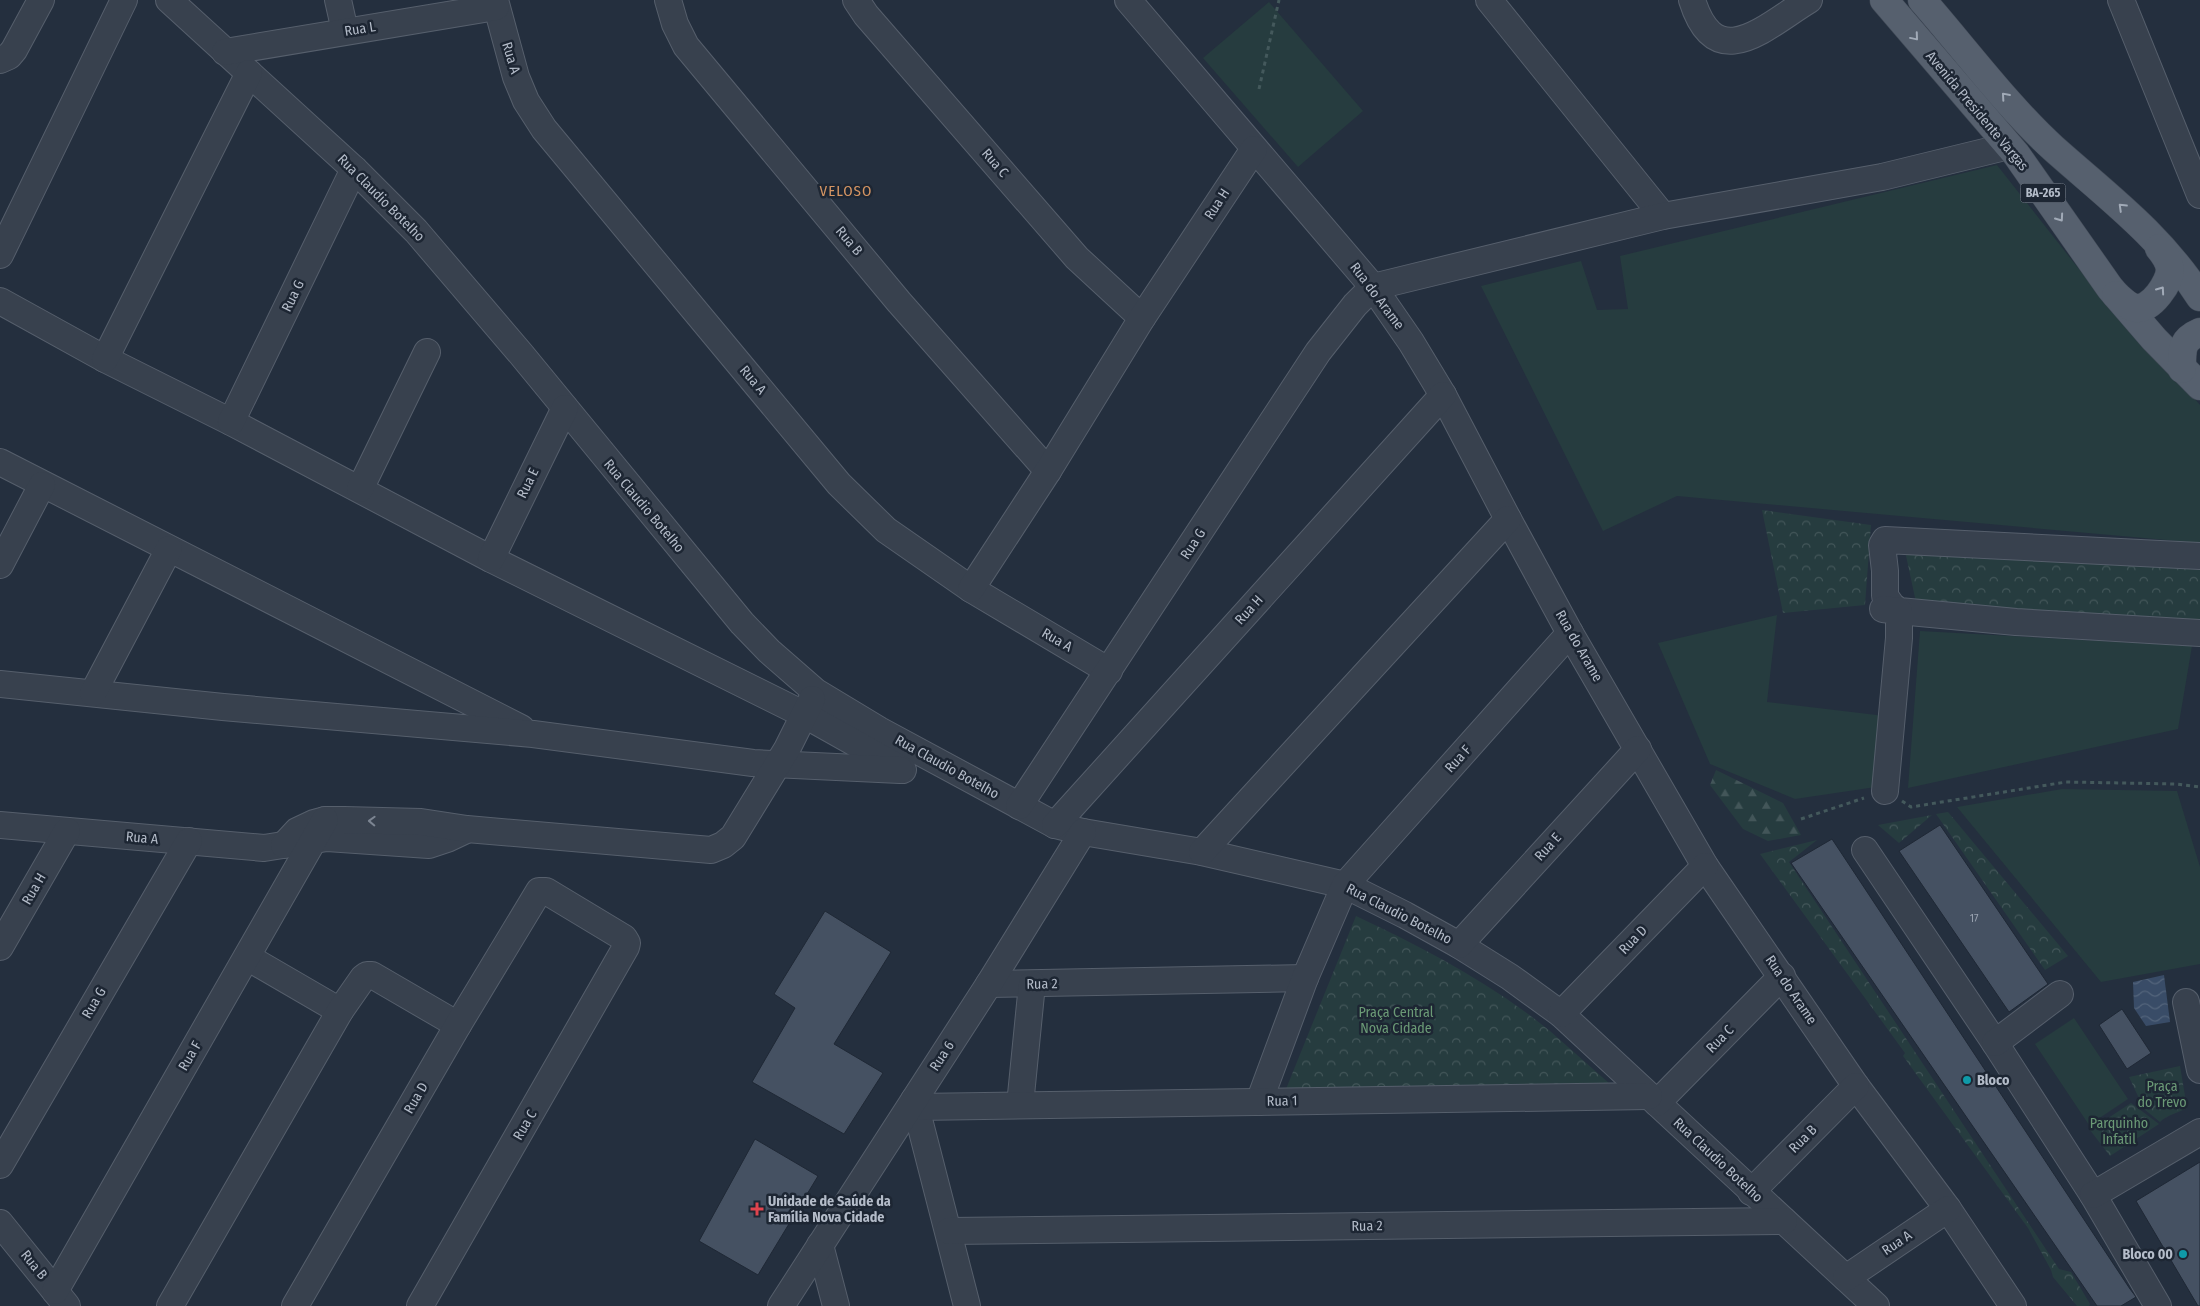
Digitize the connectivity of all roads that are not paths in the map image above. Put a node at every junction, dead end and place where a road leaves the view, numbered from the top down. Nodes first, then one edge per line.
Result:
1 (41, 0) edge
2 (124, 0) edge
3 (169, 0) edge
4 (338, 0) edge
5 (668, 0) edge
6 (856, 0) edge
7 (1128, 0) edge
8 (1489, 0) edge
9 (1692, 0) edge
10 (1809, 0) edge
11 (1884, 0) edge
12 (1922, 0) edge
13 (2120, 0) edge
14 (496, 3) edge
15 (345, 31) junction
16 (225, 52) junction
17 (1, 60) edge
18 (249, 74) junction
19 (2009, 146) junction
20 (1254, 148) junction
21 (354, 169) junction
22 (2200, 195) edge
23 (1663, 216) junction
24 (2152, 236) junction
25 (0, 255) edge
26 (1373, 287) junction
27 (2110, 288) junction
28 (2200, 297) edge
29 (0, 300) edge
30 (1142, 318) junction
31 (2200, 332) edge
32 (428, 352) dead end
33 (105, 359) junction
34 (2191, 377) edge
35 (1443, 394) junction
36 (565, 408) junction
37 (231, 422) junction
38 (0, 462) edge
39 (1048, 471) junction
40 (42, 484) junction
41 (360, 489) junction
42 (1508, 519) junction
43 (169, 549) junction
44 (2200, 556) edge
45 (491, 559) junction
46 (0, 565) edge
47 (971, 589) junction
48 (1899, 611) junction
49 (1570, 633) junction
50 (2200, 633) edge
51 (769, 651) junction
52 (1109, 671) junction
53 (0, 684) edge
54 (744, 686) junction
55 (816, 692) junction
56 (93, 693) junction
57 (805, 714) junction
58 (533, 734) junction
59 (1638, 748) junction
60 (777, 765) junction
61 (903, 770) junction
62 (961, 775) junction
63 (1885, 791) road end
64 (1018, 806) junction
65 (0, 825) edge
66 (1055, 825) junction
67 (320, 830) junction
68 (68, 831) junction
69 (1083, 832) junction
70 (189, 841) junction
71 (1865, 850) dead end
72 (1202, 852) junction
73 (1705, 866) junction
74 (1345, 885) junction
75 (627, 943) joint
76 (1459, 945) junction
77 (0, 947) edge
78 (247, 957) junction
79 (1782, 976) junction
80 (1305, 978) junction
81 (988, 984) junction
82 (1032, 984) junction
83 (2060, 994) dead end
84 (2186, 1002) dead end
85 (340, 1011) junction
86 (1561, 1014) junction
87 (458, 1024) junction
88 (1995, 1043) junction
89 (2200, 1070) edge
90 (1856, 1086) junction
91 (1653, 1099) junction
92 (1258, 1102) junction
93 (915, 1104) junction
94 (1020, 1105) junction
95 (2200, 1132) edge
96 (0, 1165) edge
97 (1751, 1192) junction
98 (2093, 1195) junction
99 (1948, 1209) junction
100 (1784, 1221) junction
101 (0, 1224) edge
102 (949, 1231) junction
103 (820, 1245) junction
104 (1846, 1278) junction
105 (61, 1299) edge
106 (170, 1306) edge
107 (295, 1306) edge
108 (420, 1306) edge
109 (781, 1306) edge
110 (836, 1306) edge
111 (967, 1306) edge
112 (1876, 1306) edge
113 (2013, 1306) edge
114 (2158, 1306) edge

1 - 17 street
2 - 25 street
3 - 16 street, Rua Claudio Botelho
4 - 15 street
5 - 39 street, Rua B
6 - 30 street, Rua C
7 - 20 street, Rua do Arame
8 - 23 street
9 - 10 street
11 -> 19 main road, Avenida Presidente Vargas / BA-265
24 -> 12 main road
13 - 22 street
14 - 15 street, Rua L
14 - 47 street, Rua A
15 - 16 street, Rua L
16 - 18 street, Rua Claudio Botelho
18 - 21 street, Rua Claudio Botelho
18 - 33 street
19 - 23 street
19 -> 27 main road, Avenida Presidente Vargas / BA-265
20 - 26 street, Rua do Arame
20 - 30 street, Rua H
21 - 36 street, Rua Claudio Botelho
21 - 37 street, Rua G
23 - 26 street
27 -> 24 main road
24 - 28 main road
26 - 35 street, Rua do Arame
26 - 52 street, Rua G
27 - 34 main road, Avenida Presidente Vargas / BA-265
29 - 33 street
30 - 39 street, Rua H
31 - 34 main road
32 - 41 street
33 - 37 street
35 - 42 street, Rua do Arame
35 - 66 street, Rua H
36 - 45 street, Rua E
36 - 51 street, Rua Claudio Botelho
37 - 41 street
38 - 40 street
39 - 47 street, Rua H
40 - 43 street
40 - 46 street
41 - 45 street
42 - 49 street, Rua do Arame
42 - 72 street
43 - 56 street
43 - 58 street
44 - 48 street
45 - 54 street
47 - 52 street, Rua A
48 - 50 street
48 - 63 street
49 - 59 street, Rua do Arame
49 - 74 street, Rua F
51 - 54 street
51 - 55 street, Rua Claudio Botelho
52 - 64 street, Rua G
53 - 56 street
54 - 57 street
55 - 57 street, Rua A
55 - 62 street, Rua Claudio Botelho
56 - 58 street
57 - 60 street, Rua A
57 - 61 street
58 - 60 street
59 - 73 street, Rua do Arame
59 - 76 street, Rua E
60 - 61 street
60 - 67 street, Rua A
61 - 62 street
62 - 64 street, Rua Claudio Botelho
64 - 66 street, Rua Claudio Botelho
65 - 68 street, Rua A
66 - 69 street, Rua Claudio Botelho
67 - 70 street, Rua A
67 - 78 street, Rua F
68 - 70 street, Rua A
68 - 77 street, Rua H
69 - 72 street, Rua Claudio Botelho
69 - 81 street, Rua 6
70 - 96 street, Rua G
71 - 88 street
72 - 74 street, Rua Claudio Botelho
73 - 79 street, Rua do Arame
73 - 86 street, Rua D
74 - 76 street, Rua Claudio Botelho
74 - 80 street, Rua F
75 - 87 street, Rua D
75 - 108 street, Rua C
76 - 86 street, Rua Claudio Botelho
78 - 85 street
78 - 105 street, Rua F
79 - 90 street, Rua do Arame
79 - 91 street, Rua C
80 - 82 street, Rua 2
80 - 92 street, Rua F
81 - 82 street, Rua 2
81 - 93 street, Rua 6
82 - 94 street
83 - 88 street
84 - 89 street
85 - 87 street
85 - 106 street
86 - 91 street, Rua Claudio Botelho
87 - 107 street, Rua D
88 - 98 street
90 - 97 street, Rua B
90 - 99 street, Rua do Arame
91 - 92 street, Rua 1
91 - 97 street, Rua Claudio Botelho
92 - 94 street, Rua 1
93 - 94 street, Rua 1
93 - 102 street
93 - 103 street, Rua 6
95 - 98 street
97 - 100 street, Rua Claudio Botelho
98 - 114 street
99 - 104 street, Rua A
99 - 113 street, Rua do Arame
100 - 102 street, Rua 2
100 - 104 street, Rua Claudio Botelho
101 - 105 street, Rua B
102 - 111 street
103 - 109 street, Rua 6
103 - 110 street
104 - 112 street, Rua Claudio Botelho

